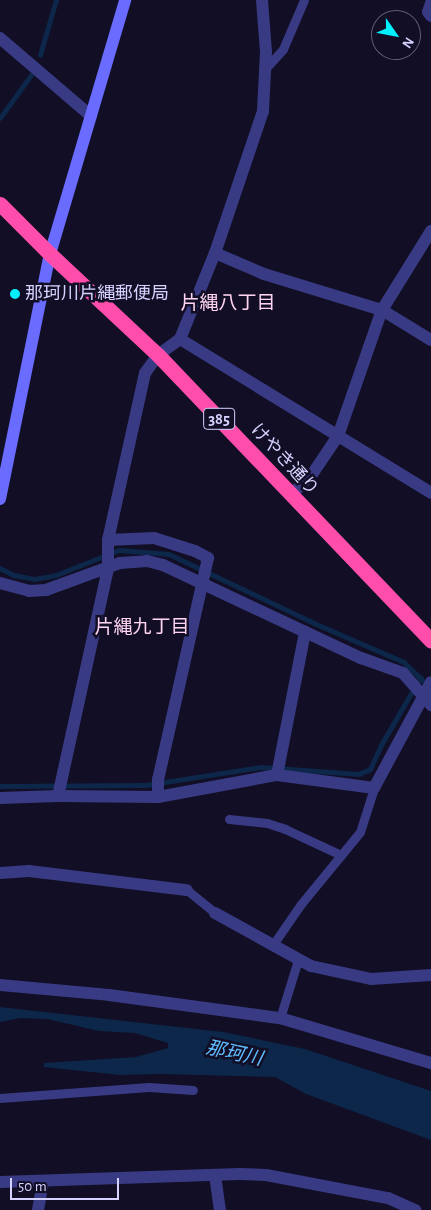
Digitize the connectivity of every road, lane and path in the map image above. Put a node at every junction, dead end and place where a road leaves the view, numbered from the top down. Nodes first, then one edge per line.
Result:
1 (125, 0) edge
2 (262, 0) edge
3 (304, 0) edge
4 (431, 3) edge
5 (431, 16) edge
6 (0, 38) edge
7 (266, 68) junction
8 (91, 116) junction
9 (0, 204) edge
10 (431, 231) edge
11 (214, 253) junction
12 (50, 254) junction
13 (382, 310) junction
14 (180, 339) junction
15 (431, 340) edge
16 (158, 355) junction
17 (338, 436) junction
18 (431, 492) edge
19 (291, 495) junction
20 (0, 500) edge
21 (108, 540) junction
22 (108, 568) junction
23 (202, 582) junction
24 (0, 583) edge
25 (305, 632) junction
26 (431, 641) edge
27 (431, 682) edge
28 (427, 701) edge
29 (277, 776) junction
30 (374, 788) junction
31 (58, 796) junction
32 (158, 797) junction
33 (0, 798) edge
34 (229, 819) dead end
35 (341, 855) junction
36 (0, 873) edge
37 (187, 890) joint
38 (215, 913) joint
39 (272, 946) junction
40 (298, 960) junction
41 (431, 975) edge
42 (0, 985) edge
43 (280, 1018) junction
44 (431, 1063) edge
45 (193, 1090) dead end
46 (0, 1098) edge
47 (215, 1175) junction
48 (44, 1181) junction
49 (0, 1182) edge
50 (38, 1210) edge
51 (220, 1210) edge
52 (415, 1210) edge

1 - 8 street
2 - 7 street
3 - 7 lane
4 - 5 street
6 - 8 street
7 - 11 street
8 - 12 street
9 - 12 highway, けやき通り / 385
10 - 13 street
11 - 13 street
11 - 14 street
12 - 16 highway, けやき通り / 385
12 - 20 street
13 - 15 street
13 - 17 street
14 - 16 street
14 - 17 street
16 - 19 highway, けやき通り / 385
16 - 21 street
17 - 18 street
17 - 19 street
19 - 26 highway, けやき通り / 385
21 - 22 street
21 - 23 street
22 - 23 street
22 - 24 street
22 - 31 street
23 - 25 street
23 - 32 street
25 - 28 street
25 - 29 street
27 - 28 street
28 - 30 street
29 - 30 street
29 - 32 street
30 - 35 lane
31 - 32 street
31 - 33 street
34 - 35 lane
35 - 39 lane
36 - 37 street
37 - 38 lane
38 - 39 street
39 - 40 street
40 - 41 street
40 - 43 lane
42 - 43 street
43 - 44 street
45 - 46 lane
47 - 48 street
47 - 51 street
47 - 52 street
48 - 49 street
48 - 50 street

